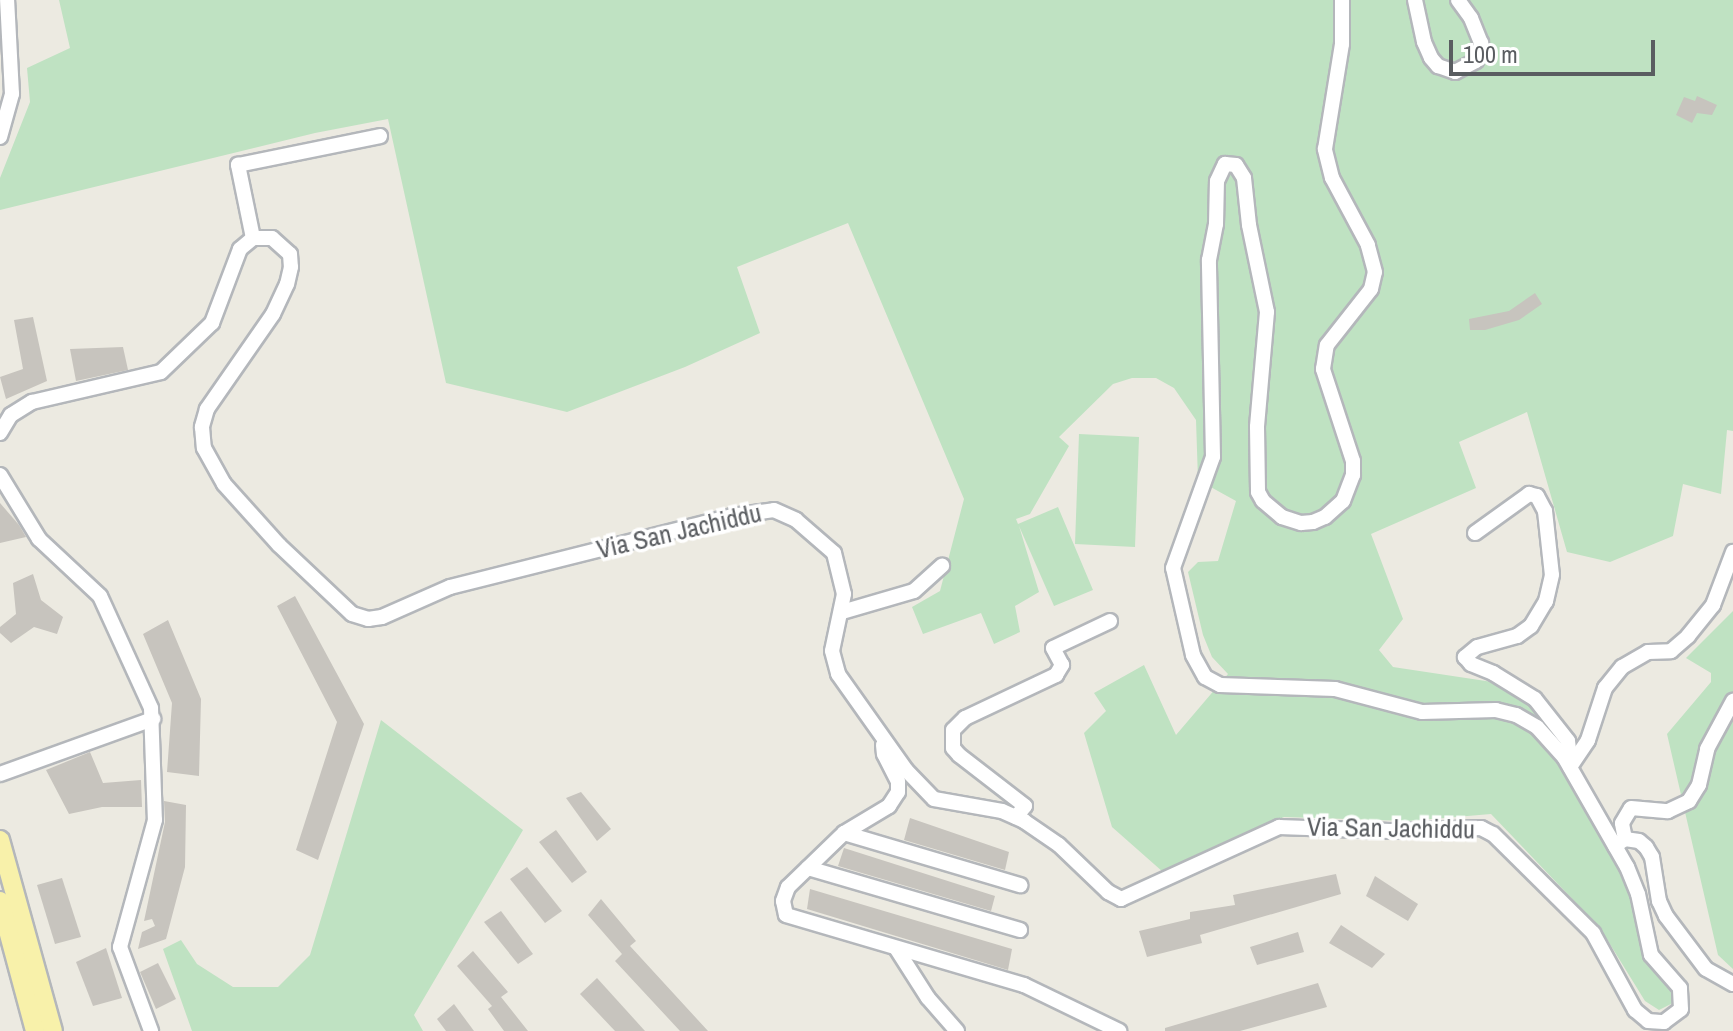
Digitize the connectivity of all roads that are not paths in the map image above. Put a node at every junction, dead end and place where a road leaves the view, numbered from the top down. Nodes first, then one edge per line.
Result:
1 (7, 0) edge
2 (1342, 0) edge
3 (1415, 0) edge
4 (1458, 0) edge
5 (380, 136) dead end
6 (0, 137) edge
7 (253, 238) junction
8 (0, 433) edge
9 (0, 475) edge
10 (1475, 533) dead end
11 (1733, 552) edge
12 (942, 566) dead end
13 (842, 612) junction
14 (1110, 621) dead end
15 (1733, 701) edge
16 (153, 719) junction
17 (884, 740) junction
18 (1571, 766) junction
19 (0, 774) edge
20 (1016, 817) junction
21 (844, 833) junction
22 (0, 840) edge
23 (1620, 843) junction
24 (808, 868) junction
25 (1020, 885) dead end
26 (0, 901) edge
27 (1020, 930) dead end
28 (896, 948) junction
29 (1733, 984) edge
30 (35, 1031) edge
31 (53, 1031) edge
32 (151, 1031) edge
33 (957, 1031) edge
34 (1119, 1031) edge

1 - 6 street
2 - 18 street, Via San Jachiddu
3 - 4 street
5 - 7 street
7 - 8 street
7 - 13 street, Via San Jachiddu
9 - 16 street
10 - 18 street
11 - 18 street
12 - 13 street
13 - 17 street, Via San Jachiddu
14 - 20 street
15 - 23 street
16 - 19 street
16 - 32 street
17 - 20 street, Via San Jachiddu
17 - 21 street
18 - 23 street, Via San Jachiddu
20 - 23 street, Via San Jachiddu
21 - 24 street
21 - 25 street
22 - 31 main road
23 - 29 street
24 - 27 street
24 - 28 street
26 - 30 main road
28 - 33 street
28 - 34 street

